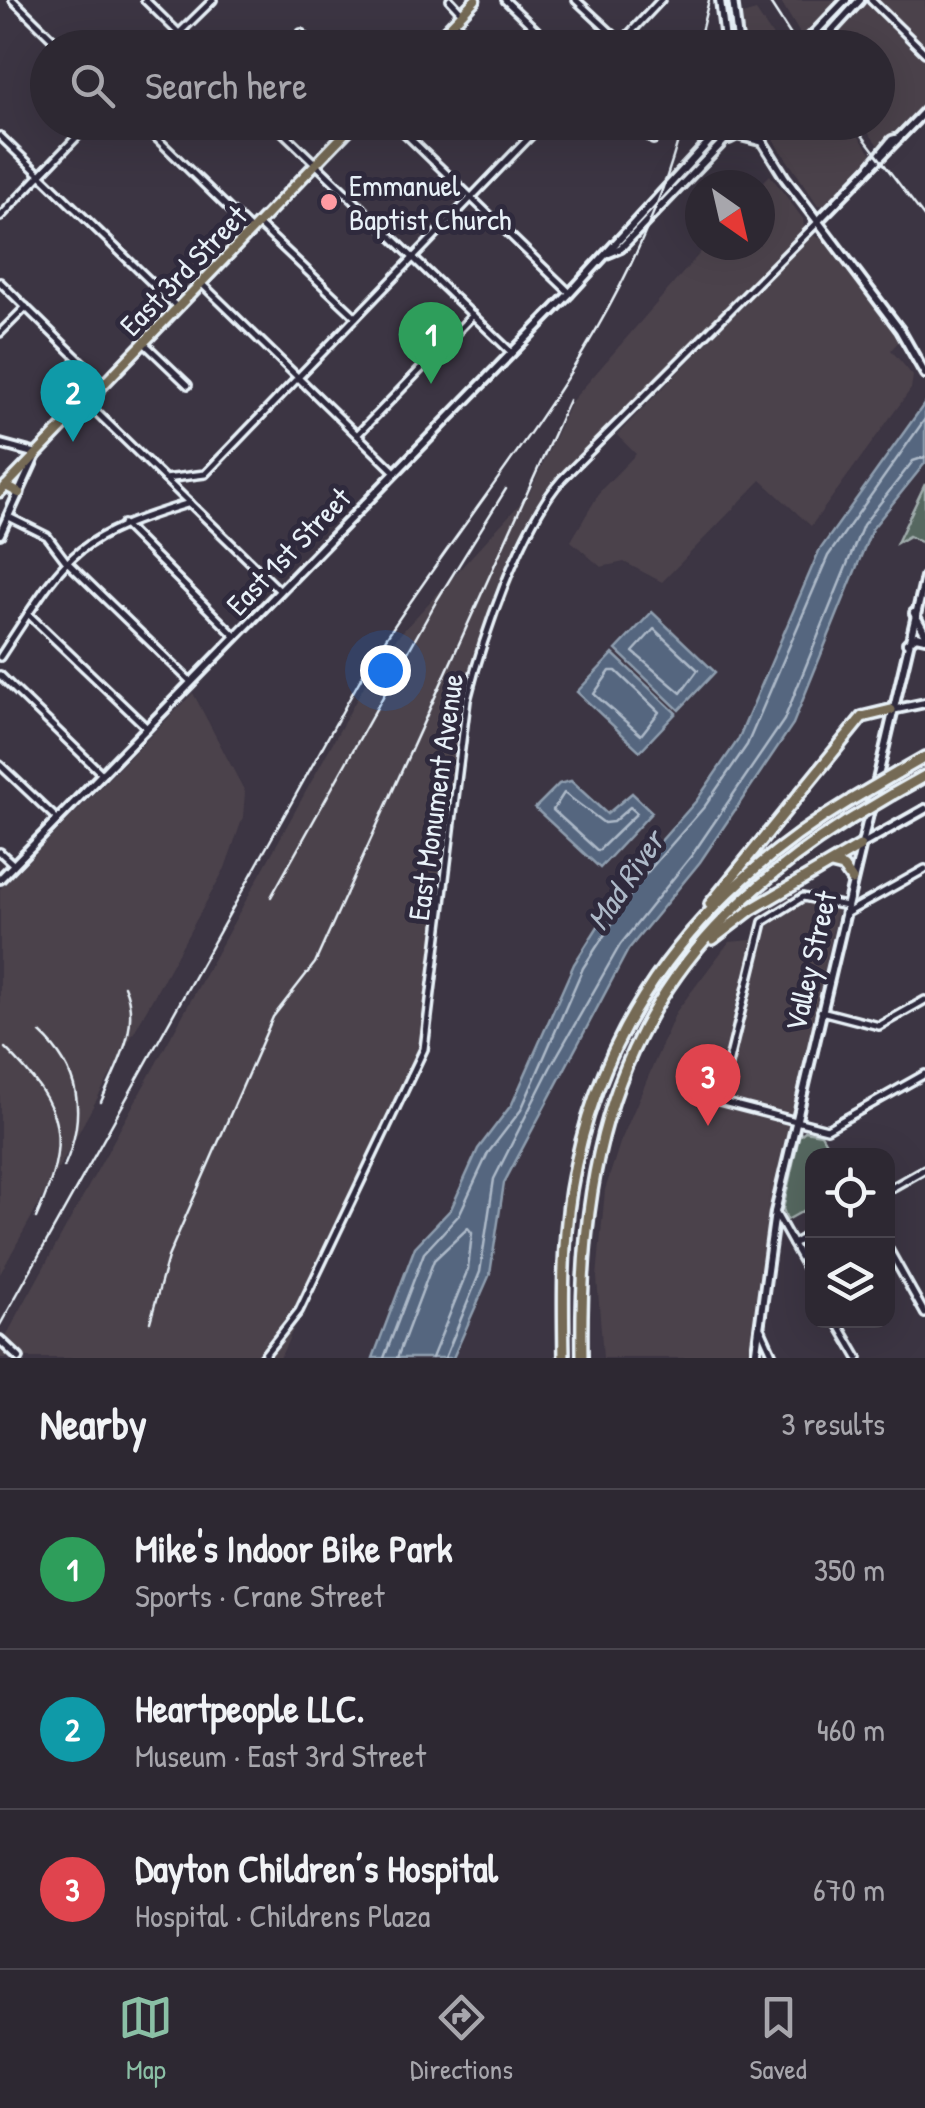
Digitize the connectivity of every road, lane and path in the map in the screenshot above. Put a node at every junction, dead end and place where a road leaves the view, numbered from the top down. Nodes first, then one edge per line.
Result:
1 (12, 0) edge
2 (145, 0) edge
3 (213, 0) edge
4 (450, 0) edge
5 (475, 0) edge
6 (505, 0) edge
7 (576, 0) edge
8 (661, 0) edge
9 (720, 0) edge
10 (733, 0) edge
11 (846, 0) edge
12 (860, 0) edge
13 (870, 0) edge
14 (462, 12) junction
15 (454, 21) junction
16 (43, 30) edge
17 (176, 30) edge
18 (182, 30) edge
19 (446, 30) edge
20 (463, 30) edge
21 (536, 30) edge
22 (604, 30) edge
23 (632, 30) edge
24 (724, 30) edge
25 (737, 30) edge
26 (817, 30) edge
27 (832, 30) edge
28 (925, 53) edge
29 (925, 111) edge
30 (0, 136) edge
31 (74, 140) edge
32 (160, 140) edge
33 (290, 140) edge
34 (339, 140) edge
35 (411, 140) edge
36 (527, 140) edge
37 (711, 140) edge
38 (728, 140) edge
39 (755, 140) edge
40 (760, 141) joint
41 (723, 142) joint
42 (316, 165) junction
43 (40, 175) junction
44 (471, 198) junction
45 (0, 217) edge
46 (818, 221) junction
47 (255, 227) junction
48 (607, 253) junction
49 (413, 258) junction
50 (0, 282) edge
51 (201, 283) junction
52 (570, 293) junction
53 (26, 307) junction
54 (178, 308) junction
55 (473, 315) junction
56 (356, 317) junction
57 (0, 333) edge
58 (144, 343) junction
59 (512, 352) junction
60 (925, 374) edge
61 (298, 378) junction
62 (104, 384) junction
63 (188, 385) dead end
64 (86, 402) junction
65 (357, 435) junction
66 (0, 444) edge
67 (37, 454) junction
68 (395, 472) junction
69 (165, 479) junction
70 (3, 489) edge
71 (20, 493) junction
72 (190, 503) junction
73 (9, 516) junction
74 (124, 524) junction
75 (0, 534) edge
76 (65, 560) junction
77 (925, 578) edge
78 (280, 591) junction
79 (914, 613) junction
80 (28, 614) junction
81 (925, 636) edge
82 (236, 637) junction
83 (906, 644) junction
84 (0, 657) edge
85 (0, 675) edge
86 (191, 682) junction
87 (925, 704) edge
88 (892, 710) junction
89 (146, 728) junction
90 (925, 757) edge
91 (0, 764) edge
92 (102, 774) junction
93 (925, 776) edge
94 (925, 809) edge
95 (58, 820) junction
96 (860, 846) junction
97 (0, 852) edge
98 (828, 864) junction
99 (14, 865) junction
100 (925, 869) edge
101 (0, 880) edge
102 (852, 880) junction
103 (846, 906) junction
104 (707, 910) junction
105 (844, 915) junction
106 (695, 952) junction
107 (925, 1000) edge
108 (821, 1011) junction
109 (925, 1074) edge
110 (796, 1122) junction
111 (925, 1169) edge
112 (895, 1186) edge
113 (775, 1212) junction
114 (805, 1237) edge
115 (793, 1244) junction
116 (895, 1260) edge
117 (805, 1265) edge
118 (925, 1314) edge
119 (760, 1327) junction
120 (841, 1328) edge
121 (0, 1340) edge
122 (756, 1357) edge
123 (19, 1358) edge
124 (262, 1358) edge
125 (564, 1358) edge
126 (582, 1358) edge
127 (774, 1358) edge
128 (858, 1358) edge

1 - 16 street
2 - 17 street
3 - 18 street
4 - 14 street
5 - 14 main road
6 - 21 street
7 - 22 street
8 - 23 street
9 - 24 main road
10 - 25 main road
11 - 26 main road
12 - 27 main road
13 - 28 street
14 - 15 main road
15 - 19 main road
15 - 20 street
29 - 46 main road, East Monument Avenue
30 - 43 street
31 - 43 street
32 - 47 street
33 - 42 street
34 - 42 main road, East 3rd Street
35 - 44 street
36 - 44 street
37 - 48 main road, East 1st Street
38 - 41 main road
39 - 40 main road
40 - 46 main road
41 - 48 main road, East 1st Street
42 - 47 main road, East 3rd Street
42 - 49 street
43 - 45 street
43 - 54 street
44 - 49 street
44 - 52 street
46 - 60 main road
46 - 124 street, East Monument Avenue
47 - 51 main road, East 3rd Street
47 - 56 street
48 - 52 main road, East 1st Street
49 - 55 street
49 - 56 street
50 - 53 street
51 - 54 main road, East 3rd Street
51 - 61 street
52 - 59 main road, East 1st Street
53 - 57 street
53 - 62 street
54 - 58 main road, East 3rd Street
55 - 59 street
55 - 65 street
56 - 61 street
58 - 62 main road, East 3rd Street
58 - 63 street
59 - 68 main road, East 1st Street
61 - 65 street
61 - 69 street
62 - 64 main road, East 3rd Street
64 - 67 main road, East 3rd Street
64 - 69 street
65 - 68 street
66 - 67 main road
67 - 70 main road, East 3rd Street
67 - 71 main road
68 - 78 main road, East 1st Street
69 - 72 street
70 - 71 main road
71 - 73 main road
72 - 74 street
72 - 78 street
73 - 75 main road
73 - 76 street
74 - 76 street
74 - 82 street
76 - 80 street
76 - 86 street
77 - 79 main road, Valley Street
78 - 82 main road, East 1st Street
79 - 81 main road
79 - 83 main road, Valley Street
80 - 84 street
80 - 89 street
81 - 83 main road
82 - 86 main road, East 1st Street
83 - 88 main road, Valley Street
85 - 92 street
86 - 89 main road, East 1st Street
87 - 88 main road
88 - 96 main road, Valley Street
88 - 104 highway
89 - 92 main road, East 1st Street
90 - 104 highway, bridge
91 - 95 street
92 - 95 main road, East 1st Street
93 - 106 highway, bridge
94 - 96 main road
95 - 99 main road, East 1st Street
96 - 98 highway
96 - 102 main road, Valley Street
97 - 99 street
98 - 102 highway
98 - 106 highway
99 - 101 main road, East 1st Street
100 - 105 street
102 - 103 main road, Valley Street
103 - 105 main road, Valley Street
103 - 110 street
104 - 125 highway
105 - 108 main road, Valley Street
106 - 126 highway
107 - 108 street
108 - 110 main road, Valley Street
109 - 110 street
110 - 113 main road, Valley Street
111 - 112 street
113 - 115 street
113 - 119 main road, Valley Street
114 - 115 street
115 - 117 street
116 - 118 street
119 - 122 main road, Valley Street
119 - 127 street
120 - 128 street
121 - 123 main road

